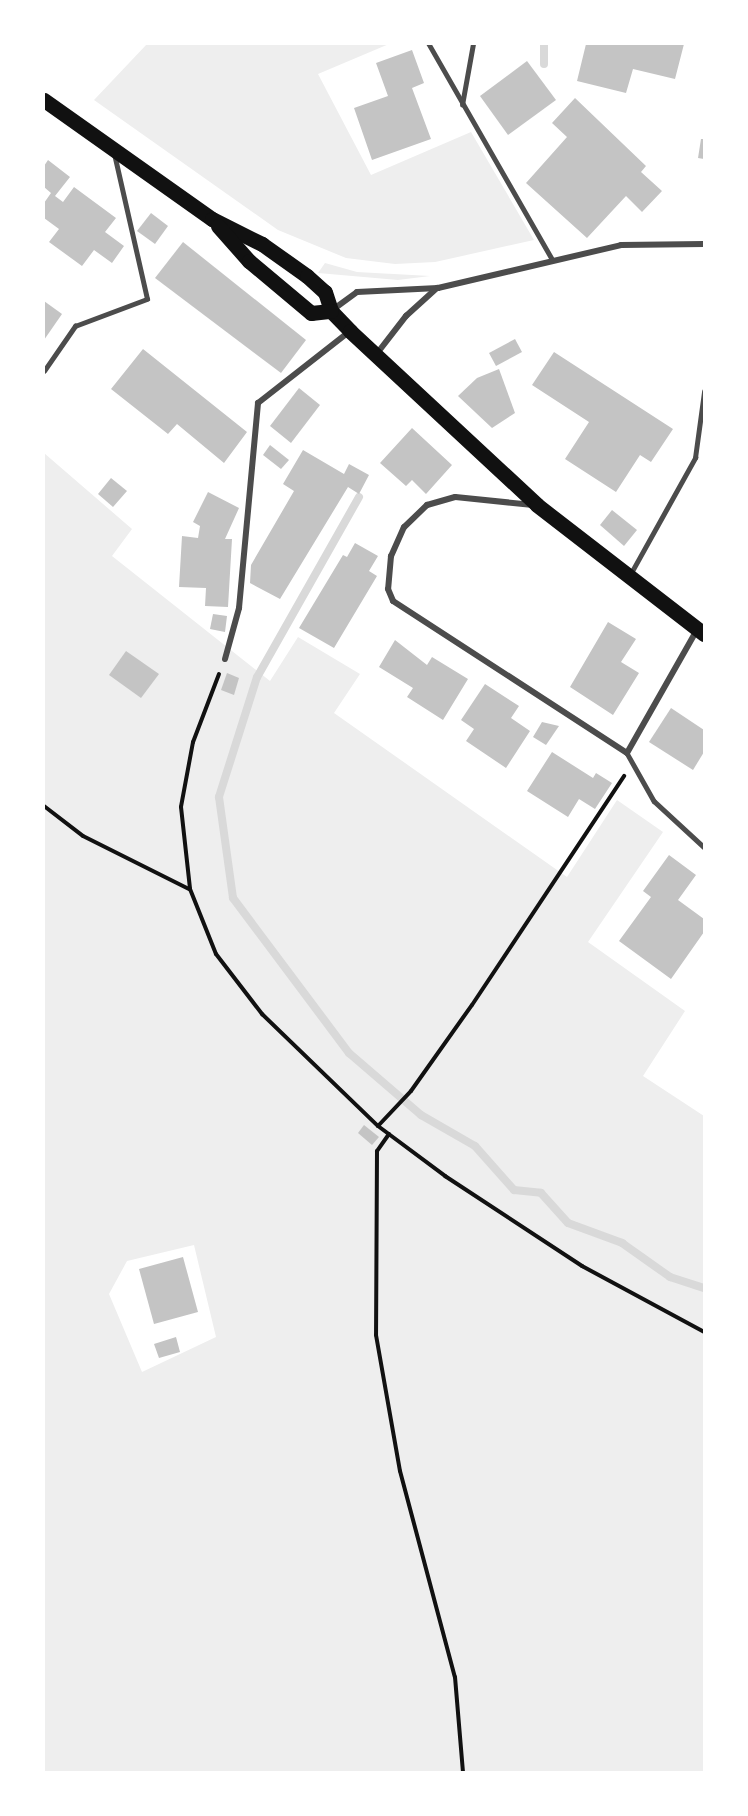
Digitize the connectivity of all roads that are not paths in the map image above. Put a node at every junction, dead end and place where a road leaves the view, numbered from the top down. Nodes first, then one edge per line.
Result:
1 (429, 44) edge
2 (473, 44) edge
3 (44, 100) edge
4 (462, 105) junction
5 (113, 148) junction
6 (212, 219) junction
7 (705, 244) edge
8 (552, 259) junction
9 (438, 288) junction
10 (331, 311) junction
11 (350, 331) junction
12 (375, 356) junction
13 (44, 371) edge
14 (705, 392) edge
15 (537, 506) junction
16 (629, 576) junction
17 (701, 632) edge
18 (225, 659) road end
19 (627, 753) junction
20 (705, 847) edge

1 - 4 lane
2 - 4 lane
3 - 5 main road
4 - 8 lane
5 - 6 main road
5 - 13 lane
6 - 10 main road
6 - 10 main road
7 - 8 street
8 - 9 street
9 - 10 street
9 - 12 street
10 - 11 main road
11 - 12 main road
11 - 18 street
12 - 15 main road
14 - 16 lane
15 - 16 main road
15 - 19 street
16 - 17 main road
17 - 19 street
19 - 20 lane

